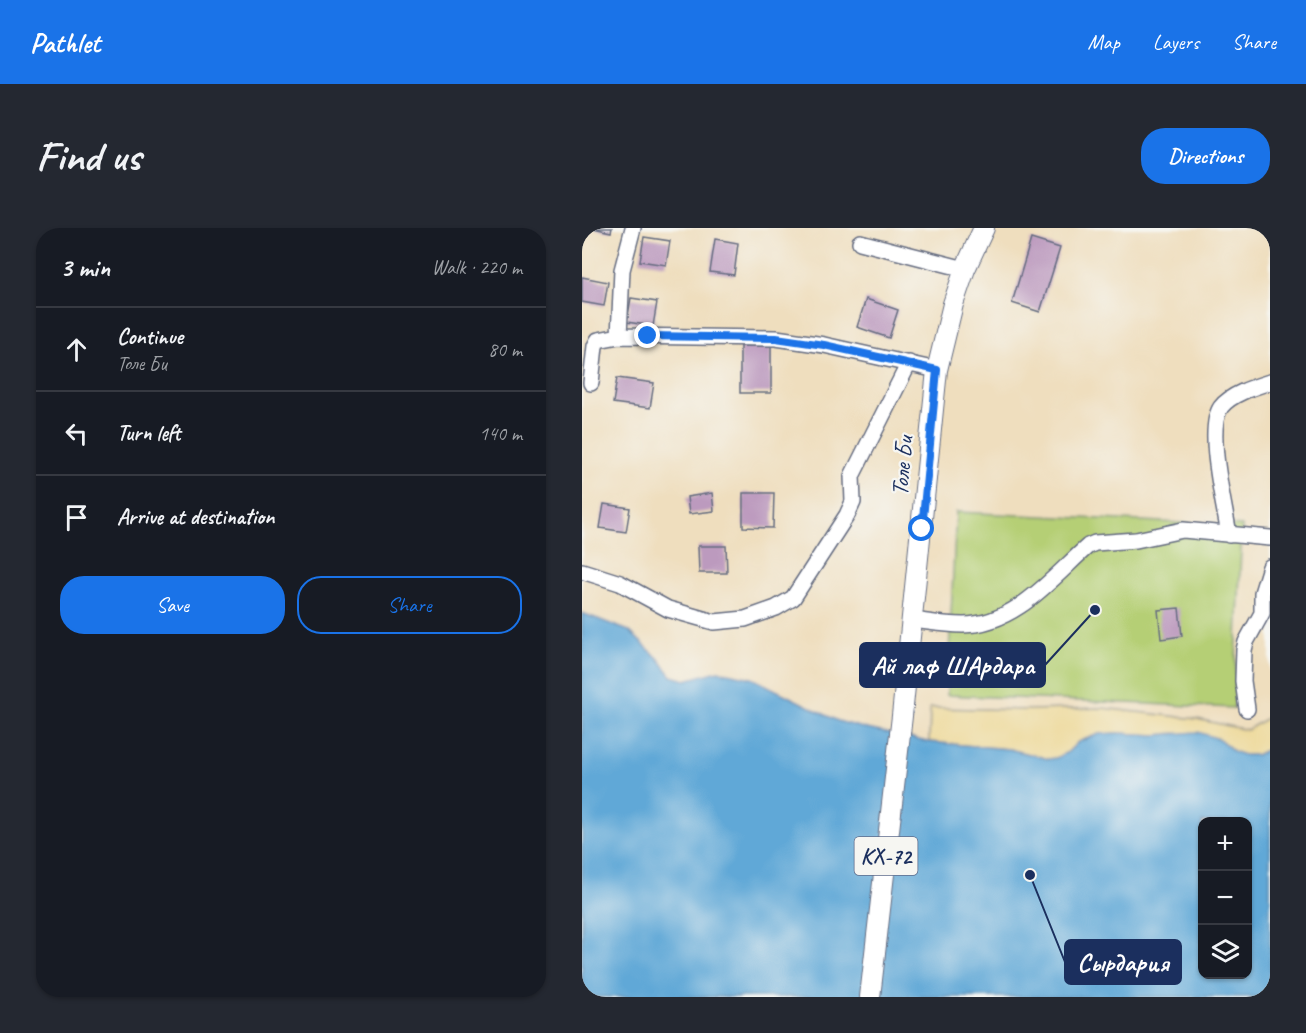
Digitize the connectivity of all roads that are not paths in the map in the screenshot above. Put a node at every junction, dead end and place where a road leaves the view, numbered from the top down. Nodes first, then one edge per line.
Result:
1 (633, 228) edge
2 (984, 228) edge
3 (860, 242) dead end
4 (965, 269) junction
5 (619, 336) junction
6 (909, 363) junction
7 (937, 370) junction
8 (1270, 382) edge
9 (591, 383) dead end
10 (1229, 535) junction
11 (1270, 538) edge
12 (1270, 567) edge
13 (582, 571) edge
14 (912, 620) junction
15 (1247, 709) dead end
16 (870, 997) edge

1 - 5 street
2 - 4 main road, Толе Би / КХ-72
3 - 4 street
4 - 7 main road, Толе Би / КХ-72
5 - 6 street
5 - 9 street
6 - 7 street
6 - 13 street
7 - 14 main road, Толе Би / КХ-72
8 - 10 street
10 - 11 street
10 - 14 street
12 - 15 street
14 - 16 main road, Толе Би / КХ-72

